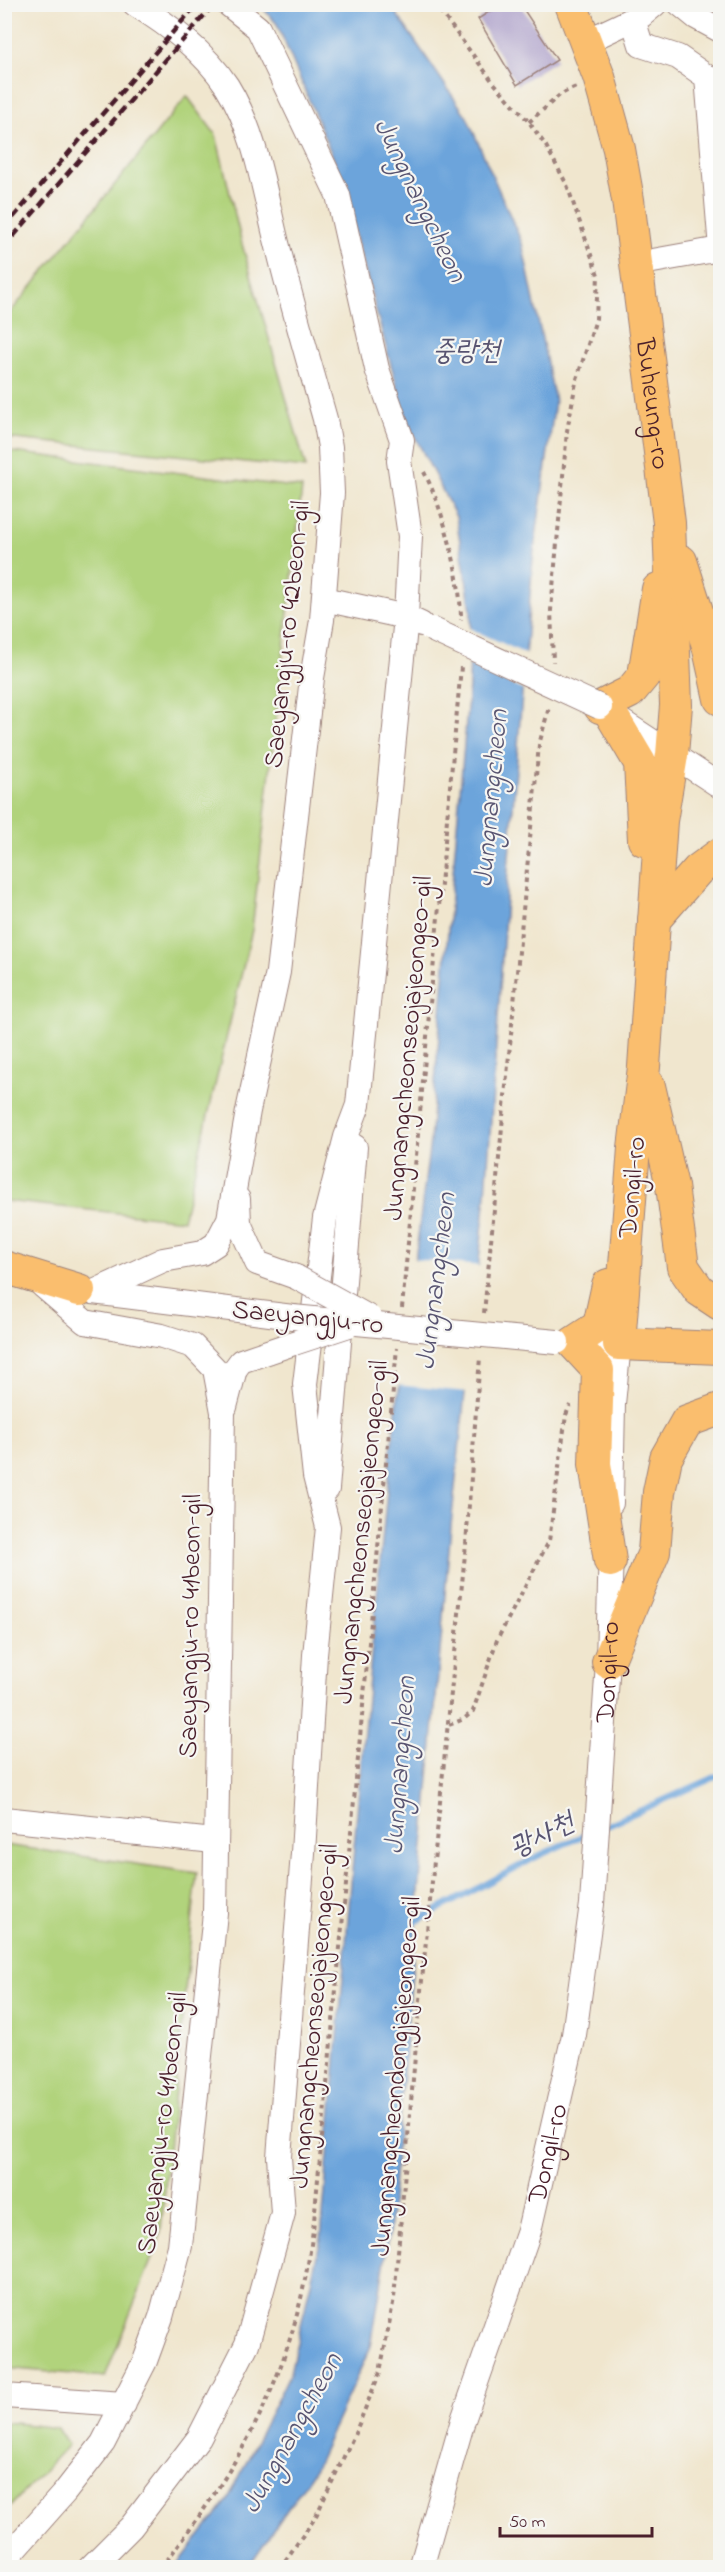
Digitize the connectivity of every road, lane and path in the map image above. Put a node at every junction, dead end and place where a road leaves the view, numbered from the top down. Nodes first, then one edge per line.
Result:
1 (135, 4) edge
2 (228, 4) edge
3 (435, 4) edge
4 (572, 4) edge
5 (655, 4) edge
6 (680, 4) edge
7 (633, 19) junction
8 (720, 30) edge
9 (587, 41) junction
10 (582, 84) dead end
11 (530, 122) junction
12 (720, 237) edge
13 (720, 249) edge
14 (636, 264) junction
15 (402, 440) junction
16 (669, 523) junction
17 (324, 599) junction
18 (406, 617) junction
19 (461, 622) dead end
20 (461, 665) dead end
21 (555, 667) dead end
22 (720, 699) edge
23 (551, 702) dead end
24 (606, 711) junction
25 (672, 755) junction
26 (720, 786) edge
27 (720, 854) edge
28 (653, 932) junction
29 (644, 1067) junction
30 (634, 1148) junction
31 (237, 1178) junction
32 (4, 1267) edge
33 (4, 1282) edge
34 (39, 1286) junction
35 (4, 1287) edge
36 (87, 1291) junction
37 (720, 1304) edge
38 (401, 1310) dead end
39 (484, 1316) dead end
40 (369, 1322) junction
41 (565, 1342) junction
42 (398, 1344) dead end
43 (619, 1344) junction
44 (720, 1348) edge
45 (480, 1351) dead end
46 (573, 1399) dead end
47 (720, 1409) edge
48 (224, 1412) junction
49 (610, 1561) junction
50 (608, 1662) junction
51 (449, 1725) junction
52 (4, 1819) edge
53 (214, 1841) junction
54 (4, 2396) edge
55 (124, 2404) junction
56 (431, 2533) junction
57 (4, 2561) edge
58 (90, 2568) edge
59 (161, 2568) edge
60 (280, 2568) edge
61 (414, 2568) edge
62 (421, 2568) edge

1 - 17 street, Saeyangju-ro 42beon-gil
2 - 15 street
3 - 11 path
4 - 9 main road, Buheung-ro
5 - 7 street
6 - 8 street
7 - 9 street
7 - 12 street
9 - 14 main road, Buheung-ro
10 - 11 path
11 - 21 path
13 - 14 street
14 - 16 main road, Buheung-ro
15 - 18 street
15 - 19 path
16 - 22 main road
16 - 24 main road
16 - 25 main road, Buheung-ro
17 - 18 street
17 - 31 street, Saeyangju-ro 42beon-gil
18 - 24 street, bridge
18 - 58 street
20 - 38 path, Jungnangcheonseojajeongeo-gil
23 - 39 path
24 - 25 street
24 - 28 main road
25 - 26 street
25 - 28 main road, Dongil-ro
27 - 28 main road
28 - 29 main road, Dongil-ro
29 - 30 main road, Dongil-ro
29 - 37 main road
30 - 41 main road
30 - 43 main road, Dongil-ro
31 - 36 street
31 - 40 street, bridge
32 - 36 main road
33 - 34 street, Saeyangju-ro
34 - 35 main road
34 - 36 street, Saeyangju-ro
34 - 48 street
36 - 40 street, Saeyangju-ro, bridge
40 - 41 street, Saeyangju-ro, bridge
40 - 48 street, bridge
41 - 43 street, Saeyangju-ro
41 - 49 main road
42 - 59 path, Jungnangcheonseojajeongeo-gil
43 - 44 main road, Saeyangju-ro
43 - 49 street, Dongil-ro
45 - 51 path, Jungnangcheondongjajeongeo-gil
46 - 51 path
47 - 50 main road
48 - 53 street, Saeyangju-ro 41beon-gil
49 - 50 street, Dongil-ro
50 - 56 street, Dongil-ro
51 - 60 path, Jungnangcheondongjajeongeo-gil
52 - 53 street
53 - 55 street, Saeyangju-ro 41beon-gil
54 - 55 street
55 - 57 street, Saeyangju-ro 41beon-gil
56 - 61 street
56 - 62 street, Dongil-ro

